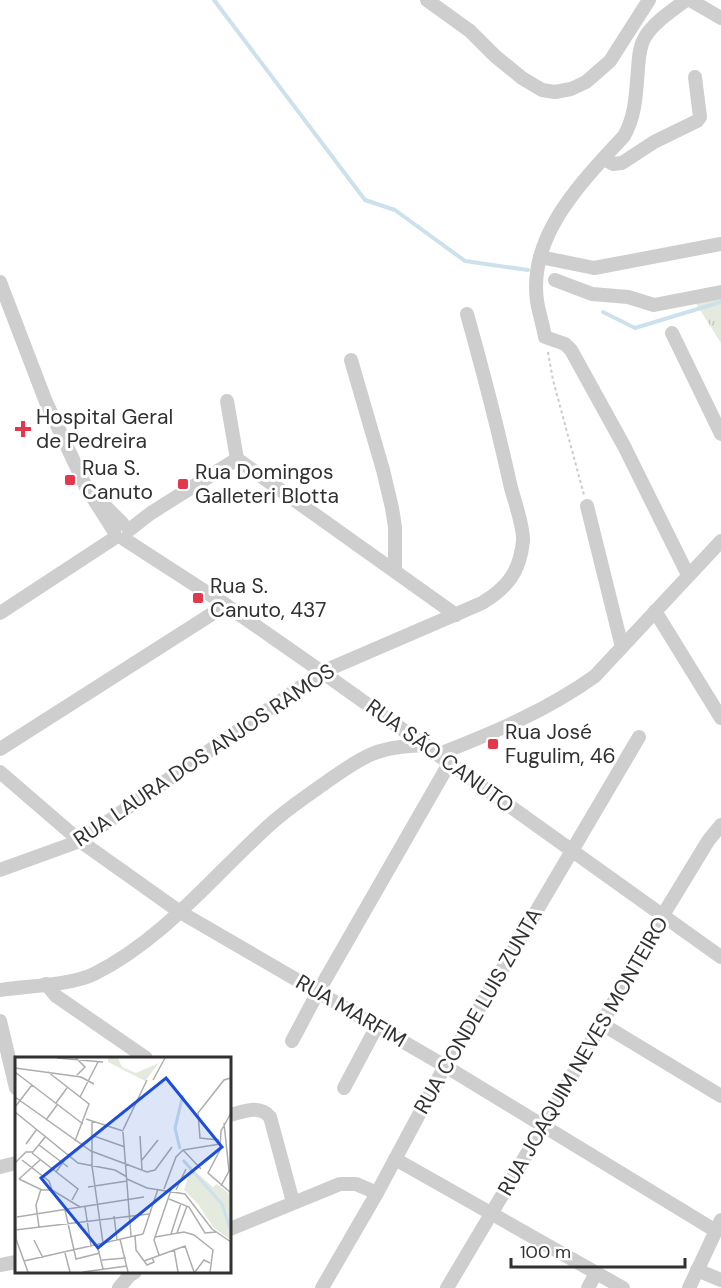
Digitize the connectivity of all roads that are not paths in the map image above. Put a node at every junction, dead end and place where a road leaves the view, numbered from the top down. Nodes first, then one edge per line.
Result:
1 (427, 0) edge
2 (648, 0) edge
3 (688, 0) edge
4 (639, 16) junction
5 (721, 18) edge
6 (651, 28) junction
7 (695, 77) dead end
8 (604, 159) junction
9 (721, 244) edge
10 (540, 257) junction
11 (555, 280) dead end
12 (0, 282) edge
13 (721, 292) edge
14 (467, 314) dead end
15 (672, 333) dead end
16 (351, 360) dead end
17 (226, 401) dead end
18 (721, 434) edge
19 (237, 459) junction
20 (587, 506) road end
21 (123, 531) junction
22 (721, 541) edge
23 (395, 569) junction
24 (688, 575) junction
25 (226, 605) junction
26 (655, 611) junction
27 (0, 614) edge
28 (456, 615) junction
29 (622, 647) junction
30 (322, 672) junction
31 (721, 718) edge
32 (639, 737) dead end
33 (426, 745) junction
34 (0, 749) edge
35 (444, 758) junction
36 (0, 771) edge
37 (721, 825) edge
38 (80, 841) junction
39 (570, 851) junction
40 (0, 870) edge
41 (180, 912) junction
42 (663, 915) junction
43 (721, 957) edge
44 (46, 984) junction
45 (0, 990) edge
46 (318, 992) junction
47 (0, 1021) edge
48 (602, 1024) junction
49 (377, 1026) junction
50 (292, 1041) dead end
51 (143, 1057) edge
52 (446, 1066) junction
53 (12, 1079) edge
54 (344, 1088) dead end
55 (721, 1096) edge
56 (231, 1115) edge
57 (544, 1125) junction
58 (395, 1158) junction
59 (15, 1163) edge
60 (0, 1167) edge
61 (377, 1193) junction
62 (292, 1202) junction
63 (492, 1214) junction
64 (718, 1225) edge
65 (231, 1229) edge
66 (15, 1262) edge
67 (0, 1265) edge
68 (697, 1270) junction
69 (128, 1273) edge
70 (596, 1273) junction
71 (721, 1280) edge
72 (119, 1288) edge
73 (322, 1288) edge
74 (447, 1288) edge
75 (588, 1288) edge
76 (623, 1288) edge
77 (689, 1288) edge

1 - 4 street
2 - 4 street
3 - 5 street
3 - 6 street
4 - 6 street
6 - 8 street
7 - 8 street
8 - 10 street
9 - 10 street
10 - 24 street
11 - 13 street
12 - 21 street, RUA SÃO CANUTO
14 - 28 street, RUA LAURA DOS ANJOS RAMOS
15 - 18 street
16 - 23 street
17 - 19 street
19 - 21 street
19 - 23 street
20 - 29 street
21 - 25 street, RUA SÃO CANUTO
21 - 27 street
22 - 24 street
23 - 28 street
24 - 26 street
25 - 30 street, RUA SÃO CANUTO
25 - 34 street
26 - 29 street
26 - 31 street
28 - 30 street, RUA LAURA DOS ANJOS RAMOS
29 - 35 street
30 - 33 street, RUA SÃO CANUTO
30 - 38 street, RUA LAURA DOS ANJOS RAMOS
32 - 39 street, RUA CONDE LUIS ZUNTA
33 - 35 street, RUA SÃO CANUTO
33 - 41 street
35 - 39 street, RUA SÃO CANUTO
35 - 46 street
36 - 38 street, RUA MARFIM
37 - 42 street, RUA JOAQUIM NEVES MONTEIRO
38 - 40 street, RUA LAURA DOS ANJOS RAMOS
38 - 41 street, RUA MARFIM
39 - 42 street, RUA SÃO CANUTO
39 - 52 street, RUA CONDE LUIS ZUNTA
41 - 44 street
41 - 46 street, RUA MARFIM
42 - 43 street, RUA SÃO CANUTO
42 - 48 street, RUA JOAQUIM NEVES MONTEIRO
44 - 45 street
44 - 51 street
46 - 49 street, RUA MARFIM
46 - 50 street
47 - 53 street
48 - 55 street
48 - 57 street, RUA JOAQUIM NEVES MONTEIRO
49 - 52 street, RUA MARFIM
49 - 54 street
52 - 57 street, RUA MARFIM
52 - 58 street, RUA CONDE LUIS ZUNTA
56 - 62 street
57 - 63 street, RUA JOAQUIM NEVES MONTEIRO
57 - 64 street, RUA MARFIM
58 - 61 street, RUA CONDE LUIS ZUNTA
58 - 63 street
59 - 60 street
61 - 62 street
61 - 73 street, RUA CONDE LUIS ZUNTA
62 - 65 street
63 - 70 street
63 - 74 street, RUA JOAQUIM NEVES MONTEIRO
64 - 68 street
66 - 67 street
68 - 71 street
68 - 77 street
69 - 72 street
70 - 75 street
70 - 76 street

